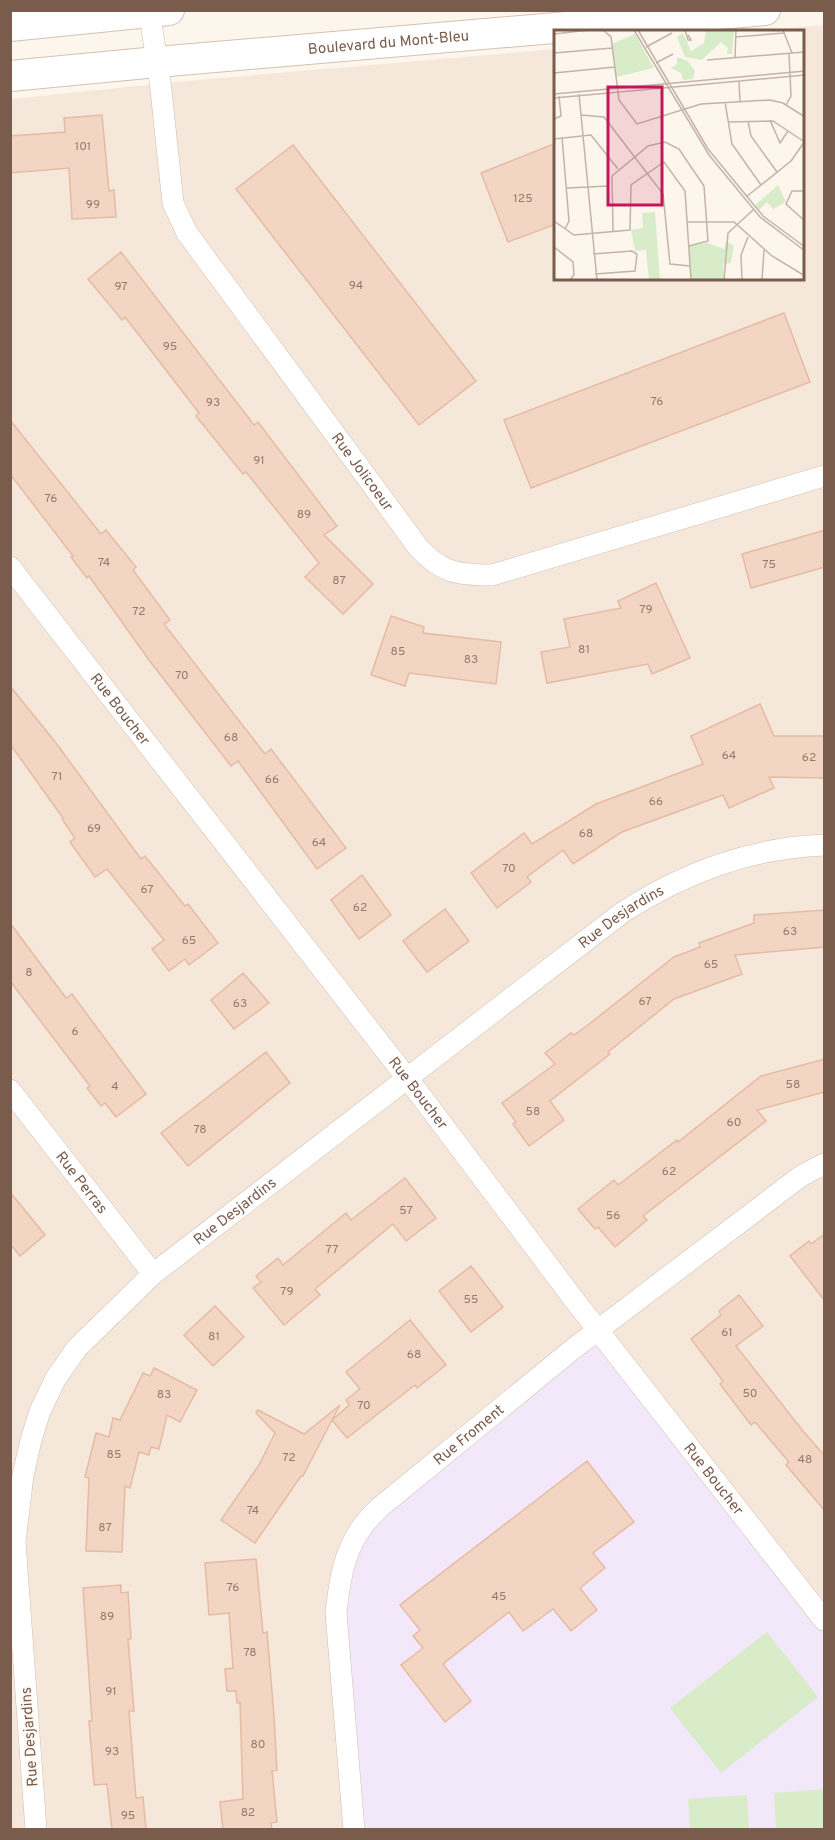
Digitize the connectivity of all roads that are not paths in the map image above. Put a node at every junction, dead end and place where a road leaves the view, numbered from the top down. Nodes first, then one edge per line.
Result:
1 (765, 10) edge
2 (156, 11) edge
3 (10, 26) edge
4 (157, 62) junction
5 (10, 76) edge
6 (825, 476) edge
7 (10, 567) edge
8 (825, 844) edge
9 (407, 1078) junction
10 (10, 1090) edge
11 (825, 1164) edge
12 (153, 1274) junction
13 (598, 1330) junction
14 (13, 1542) edge
15 (825, 1620) edge
16 (36, 1830) edge
17 (354, 1830) edge

1 - 4 street, Boulevard du Mont-Bleu
2 - 3 street
2 - 4 street, Rue Jolicoeur
4 - 5 street, Boulevard du Mont-Bleu
4 - 6 street, Rue Jolicoeur
7 - 9 street, Rue Boucher
8 - 9 street, Rue Desjardins
9 - 12 street, Rue Desjardins
9 - 13 street, Rue Boucher
10 - 12 street, Rue Perras
11 - 13 street, Rue Froment
12 - 14 street, Rue Desjardins
13 - 15 street, Rue Boucher
13 - 17 street, Rue Froment
14 - 16 street, Rue Desjardins

